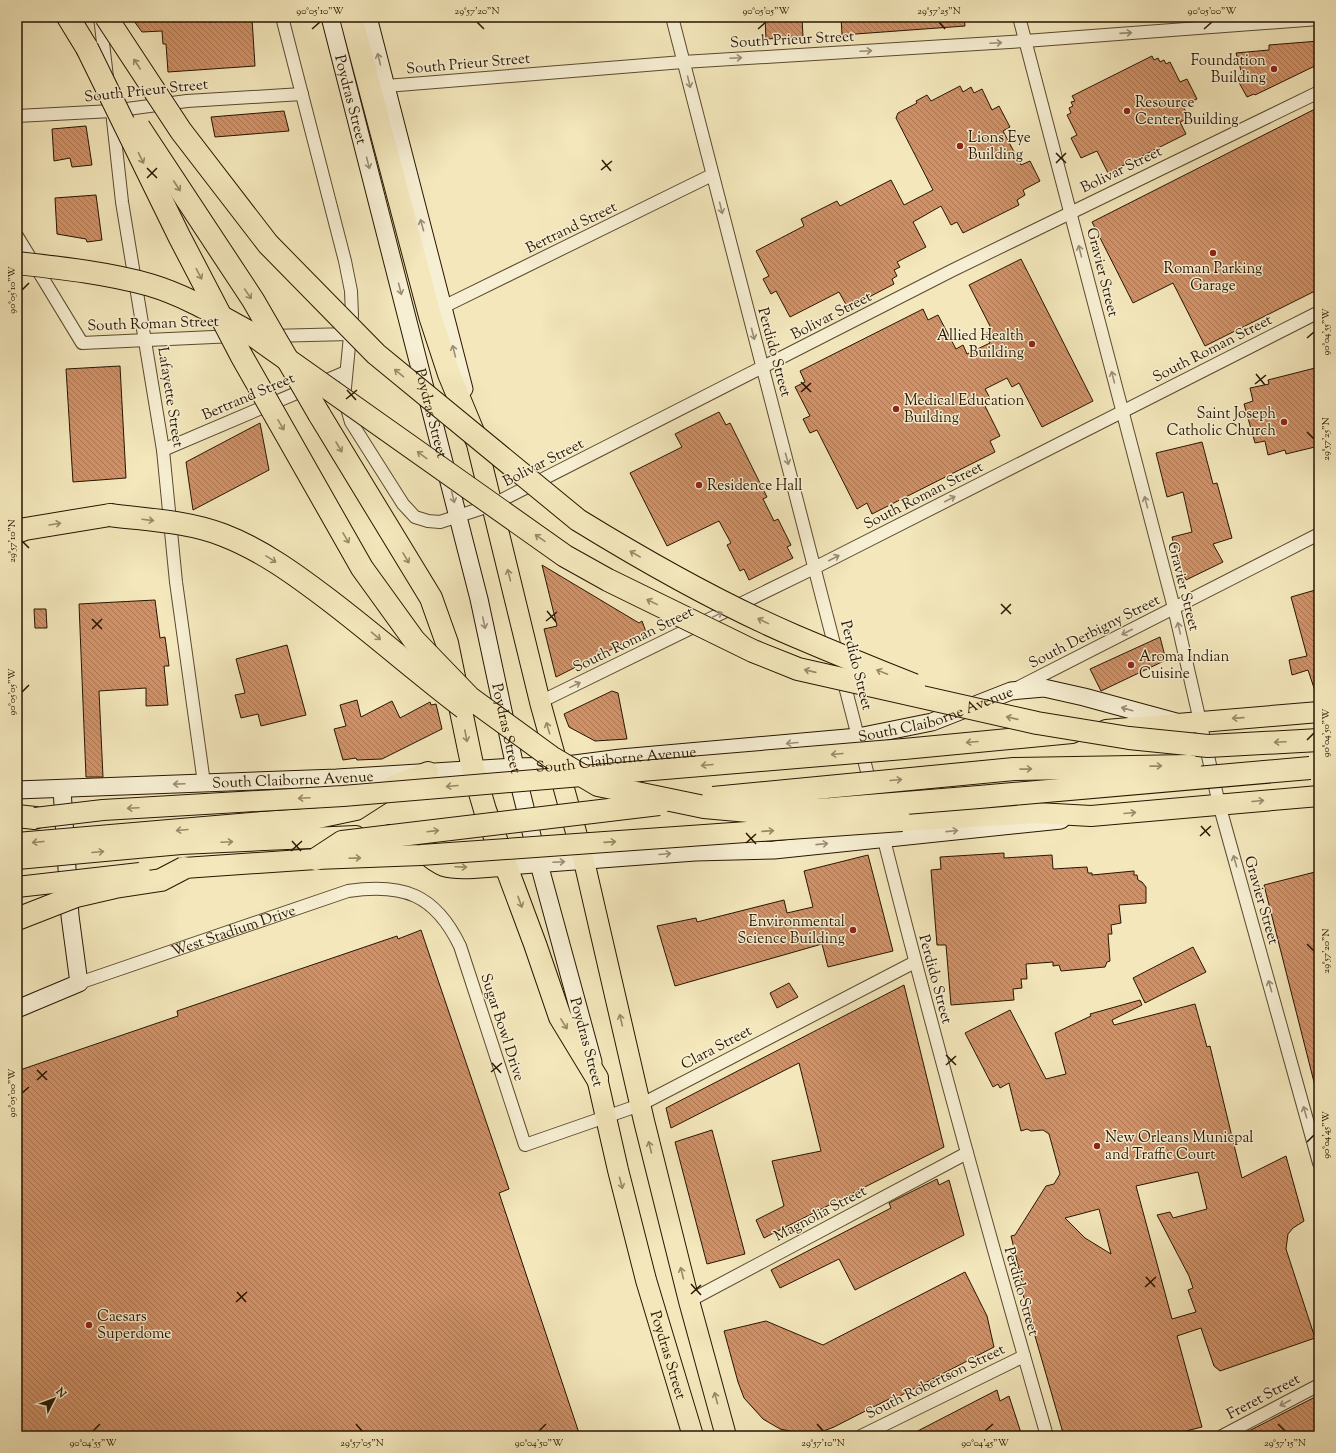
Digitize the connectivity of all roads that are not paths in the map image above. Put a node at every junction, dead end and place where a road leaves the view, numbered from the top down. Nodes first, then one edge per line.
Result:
1 (68, 17) edge
2 (100, 17) edge
3 (106, 17) edge
4 (282, 17) edge
5 (330, 17) edge
6 (351, 17) edge
7 (368, 17) edge
8 (672, 17) edge
9 (1019, 17) edge
10 (1319, 19) edge
11 (1025, 41) junction
12 (87, 48) junction
13 (684, 62) junction
14 (386, 86) junction
15 (1319, 92) edge
16 (302, 94) junction
17 (112, 111) junction
18 (17, 116) edge
19 (712, 175) junction
20 (1070, 212) junction
21 (17, 236) edge
22 (17, 263) edge
23 (443, 307) junction
24 (1319, 312) edge
25 (350, 334) junction
26 (146, 340) junction
27 (762, 369) junction
28 (346, 372) junction
29 (1122, 412) junction
30 (477, 444) junction
31 (164, 450) junction
32 (492, 505) junction
33 (458, 517) junction
34 (17, 532) edge
35 (1319, 534) edge
36 (816, 567) junction
37 (1174, 608) junction
38 (1010, 691) junction
39 (540, 702) junction
40 (970, 708) junction
41 (1319, 712) edge
42 (1200, 721) junction
43 (1178, 723) junction
44 (858, 737) junction
45 (1319, 740) edge
46 (555, 762) junction
47 (515, 767) junction
48 (1314, 768) edge
49 (473, 769) junction
50 (428, 772) junction
51 (204, 784) junction
52 (62, 789) junction
53 (17, 790) edge
54 (1319, 796) edge
55 (1219, 804) junction
56 (1091, 816) junction
57 (23, 819) edge
58 (263, 831) junction
59 (884, 838) junction
60 (17, 844) edge
61 (17, 859) edge
62 (316, 859) junction
63 (584, 861) junction
64 (539, 864) junction
65 (506, 866) junction
66 (184, 868) junction
67 (17, 887) edge
68 (17, 919) edge
69 (446, 922) joint
70 (915, 962) junction
71 (79, 983) junction
72 (17, 1009) edge
73 (597, 1078) junction
74 (640, 1105) junction
75 (606, 1117) junction
76 (525, 1145) joint
77 (967, 1153) junction
78 (1319, 1163) edge
79 (689, 1301) junction
80 (1024, 1356) junction
81 (1319, 1385) edge
82 (693, 1436) edge
83 (726, 1436) edge
84 (861, 1436) edge
85 (1047, 1436) edge
86 (1222, 1436) edge

1 - 12 highway
2 - 17 street, Lafayette Street
40 -> 3 highway, bridge
4 - 16 street
5 -> 33 street, Poydras Street
6 - 30 highway
14 -> 7 street
8 - 13 street, Perdido Street
9 - 11 street, Gravier Street
11 -> 10 street, South Prieur Street
13 -> 11 street, South Prieur Street
11 - 20 street, Gravier Street
12 -> 46 highway, bridge
12 -> 49 highway, bridge
13 - 14 street, South Prieur Street
13 -> 19 street, Perdido Street
23 -> 14 street
15 - 20 street, Bolivar Street
16 - 17 street, South Prieur Street
16 - 25 street
17 - 18 street, South Prieur Street
17 - 26 street, Lafayette Street
19 - 23 street, Bertrand Street
19 -> 27 street, Perdido Street
20 - 27 street, Bolivar Street
29 -> 20 street, Gravier Street
21 - 26 street, South Roman Street
40 -> 22 highway, bridge
30 -> 23 street
24 - 29 street, South Roman Street
25 - 26 street, South Roman Street
25 - 28 street
26 - 31 street, Lafayette Street
27 - 32 street, Bolivar Street
27 -> 36 street, Perdido Street
28 - 31 street, Bertrand Street
28 - 33 street, Bolivar Street
36 -> 29 street, South Roman Street
37 -> 29 street, Gravier Street
30 - 32 main road
31 - 51 street, Lafayette Street
32 - 33 street, Bolivar Street
39 -> 32 main road
33 -> 47 street, Poydras Street
34 -> 46 highway, bridge
35 - 37 street, South Derbigny Street
39 -> 36 street, South Roman Street
36 - 44 street, Perdido Street
37 -> 38 street, South Derbigny Street
42 -> 37 street, Gravier Street
43 -> 38 street, South Claiborne Avenue
38 - 44 street, South Claiborne Avenue
46 -> 39 main road
45 -> 40 highway, bridge
41 -> 42 main road, South Claiborne Avenue
42 - 43 main road, South Claiborne Avenue
42 - 55 street, Gravier Street
43 -> 57 main road, South Claiborne Avenue, bridge
44 -> 46 street, South Claiborne Avenue
44 - 59 street, Perdido Street
46 - 47 street, South Claiborne Avenue
46 - 48 highway, bridge
46 - 63 main road
47 - 49 street, South Claiborne Avenue
47 - 64 street, Poydras Street
62 -> 48 highway, bridge
49 - 50 street, South Claiborne Avenue
49 - 65 highway
50 - 51 street, South Claiborne Avenue
50 - 58 main road
51 -> 52 street, South Claiborne Avenue
52 - 53 street, South Claiborne Avenue
52 - 71 street
55 -> 54 main road
56 -> 55 main road
78 -> 55 street, Gravier Street
59 -> 56 street
62 -> 56 main road, bridge
58 -> 60 main road, bridge
61 -> 58 main road, bridge
58 -> 65 main road
63 -> 59 street
59 - 70 street, Perdido Street
62 - 66 main road
64 -> 63 street
74 -> 63 main road
64 - 65 street
64 - 73 street, Poydras Street
65 -> 73 highway
66 - 67 main road, bridge
66 - 68 highway, bridge
69 - 71 street, West Stadium Drive
69 - 76 street, Sugar Bowl Drive
70 - 74 street, Clara Street
70 - 77 street, Perdido Street
71 - 72 street, West Stadium Drive
73 - 75 main road, Poydras Street
74 - 75 street, Clara Street
79 -> 74 main road
75 - 76 street, Clara Street
75 -> 82 main road, Poydras Street
77 - 79 street, Magnolia Street
77 - 80 street, Perdido Street
83 -> 79 main road
80 - 84 street, South Robertson Street
80 - 85 street, Perdido Street
81 -> 86 street, Freret Street

